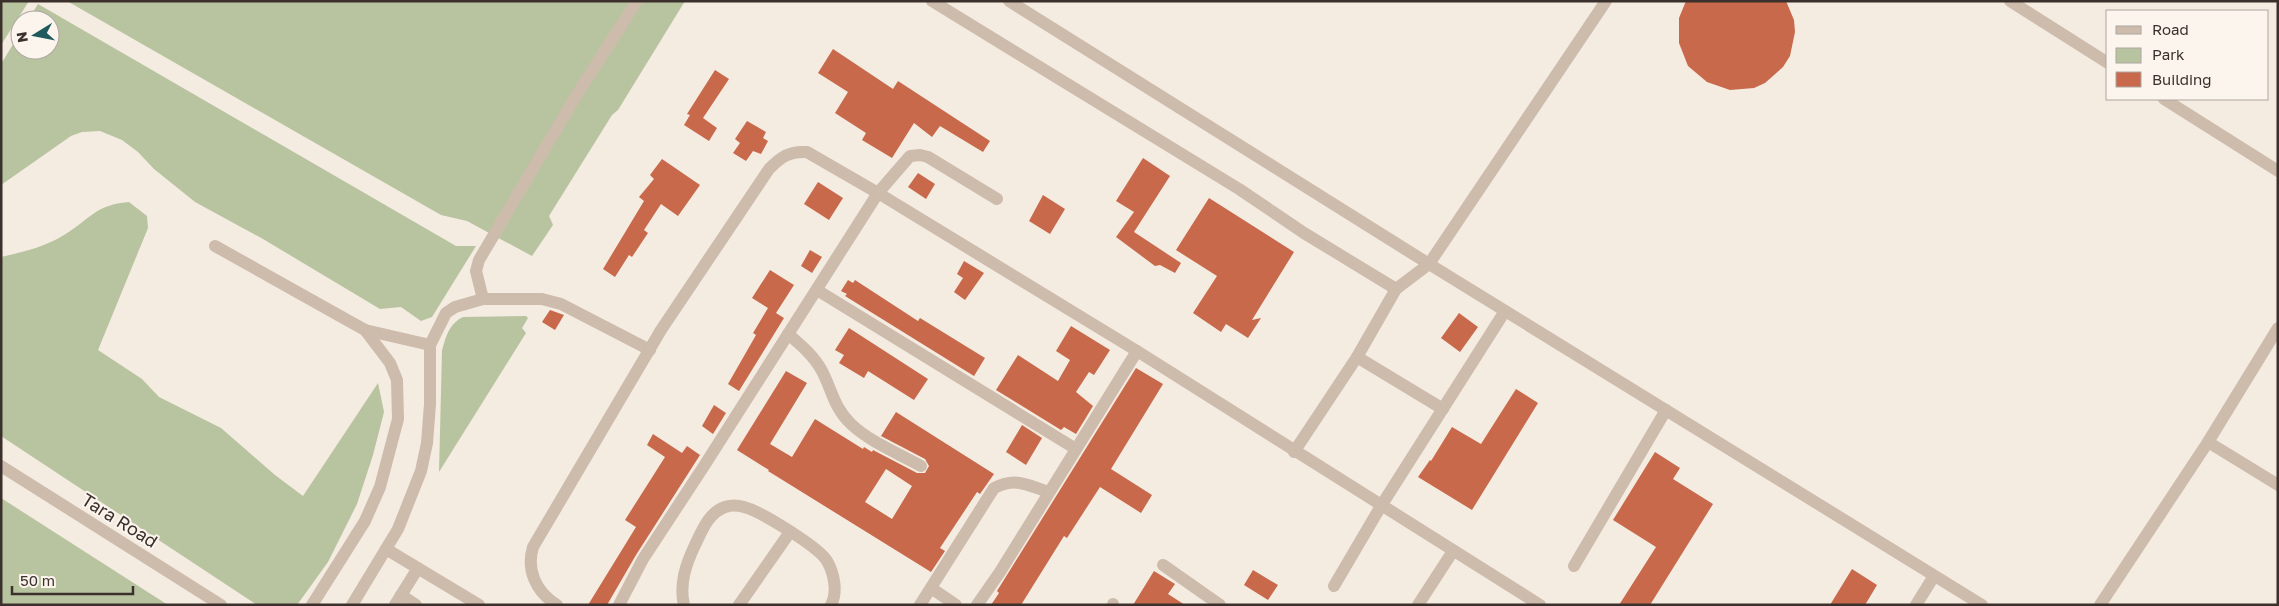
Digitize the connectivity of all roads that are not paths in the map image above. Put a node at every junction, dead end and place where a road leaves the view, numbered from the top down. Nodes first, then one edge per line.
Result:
1 (637, 1) edge
2 (932, 1) edge
3 (1009, 1) edge
4 (1606, 1) edge
5 (2010, 1) edge
6 (2106, 62) edge
7 (2166, 100) edge
8 (2278, 170) edge
9 (878, 193) junction
10 (997, 200) dead end
11 (216, 246) dead end
12 (1429, 264) junction
13 (1396, 289) junction
14 (817, 290) junction
15 (483, 299) junction
16 (1505, 311) junction
17 (2278, 328) edge
18 (365, 330) junction
19 (788, 334) junction
20 (430, 345) junction
21 (650, 350) junction
22 (1137, 351) junction
23 (1357, 357) junction
24 (1443, 409) junction
25 (1666, 410) junction
26 (2208, 442) junction
27 (1076, 449) junction
28 (1294, 452) junction
29 (1, 466) edge
30 (921, 466) dead end
31 (2278, 485) edge
32 (1049, 492) junction
33 (1382, 506) junction
34 (790, 532) junction
35 (386, 549) junction
36 (1453, 551) junction
37 (1163, 565) dead end
38 (1574, 566) dead end
39 (418, 568) junction
40 (1934, 576) junction
41 (1334, 586) dead end
42 (931, 588) junction
43 (398, 600) edge
44 (221, 605) edge
45 (312, 605) edge
46 (352, 605) edge
47 (416, 605) edge
48 (480, 605) edge
49 (557, 605) edge
50 (619, 605) edge
51 (684, 605) edge
52 (739, 605) edge
53 (831, 605) edge
54 (920, 605) edge
55 (956, 605) edge
56 (977, 605) edge
57 (1220, 605) edge
58 (1418, 605) edge
59 (1540, 605) edge
60 (1916, 605) edge
61 (1982, 605) edge
62 (2100, 605) edge

1 - 15 street
2 - 13 street
3 - 12 street
4 - 12 street
5 - 6 street
7 - 8 street
9 - 10 street
9 - 14 street
9 - 21 street
9 - 22 street
11 - 18 street
12 - 13 street
12 - 16 street
13 - 23 street
14 - 19 street
14 - 27 street
15 - 20 street
15 - 21 street
16 - 24 street
16 - 25 street
17 - 26 street
18 - 20 street
18 - 45 street
19 - 30 street
19 - 50 street
20 - 35 street
21 - 49 street
22 - 27 street
22 - 28 street
23 - 24 street
23 - 28 street
24 - 33 street
25 - 38 street
25 - 40 street
26 - 31 street
26 - 62 street
27 - 32 street
28 - 33 street
29 - 44 street, Tara Road
32 - 42 street
32 - 56 street
33 - 36 street
33 - 41 street
34 - 51 street
34 - 52 street
34 - 53 street
35 - 39 street
35 - 46 street
36 - 58 street
36 - 59 street
37 - 57 street
39 - 43 street
39 - 48 street
40 - 60 street
40 - 61 street
42 - 54 street
42 - 55 street
43 - 47 street

